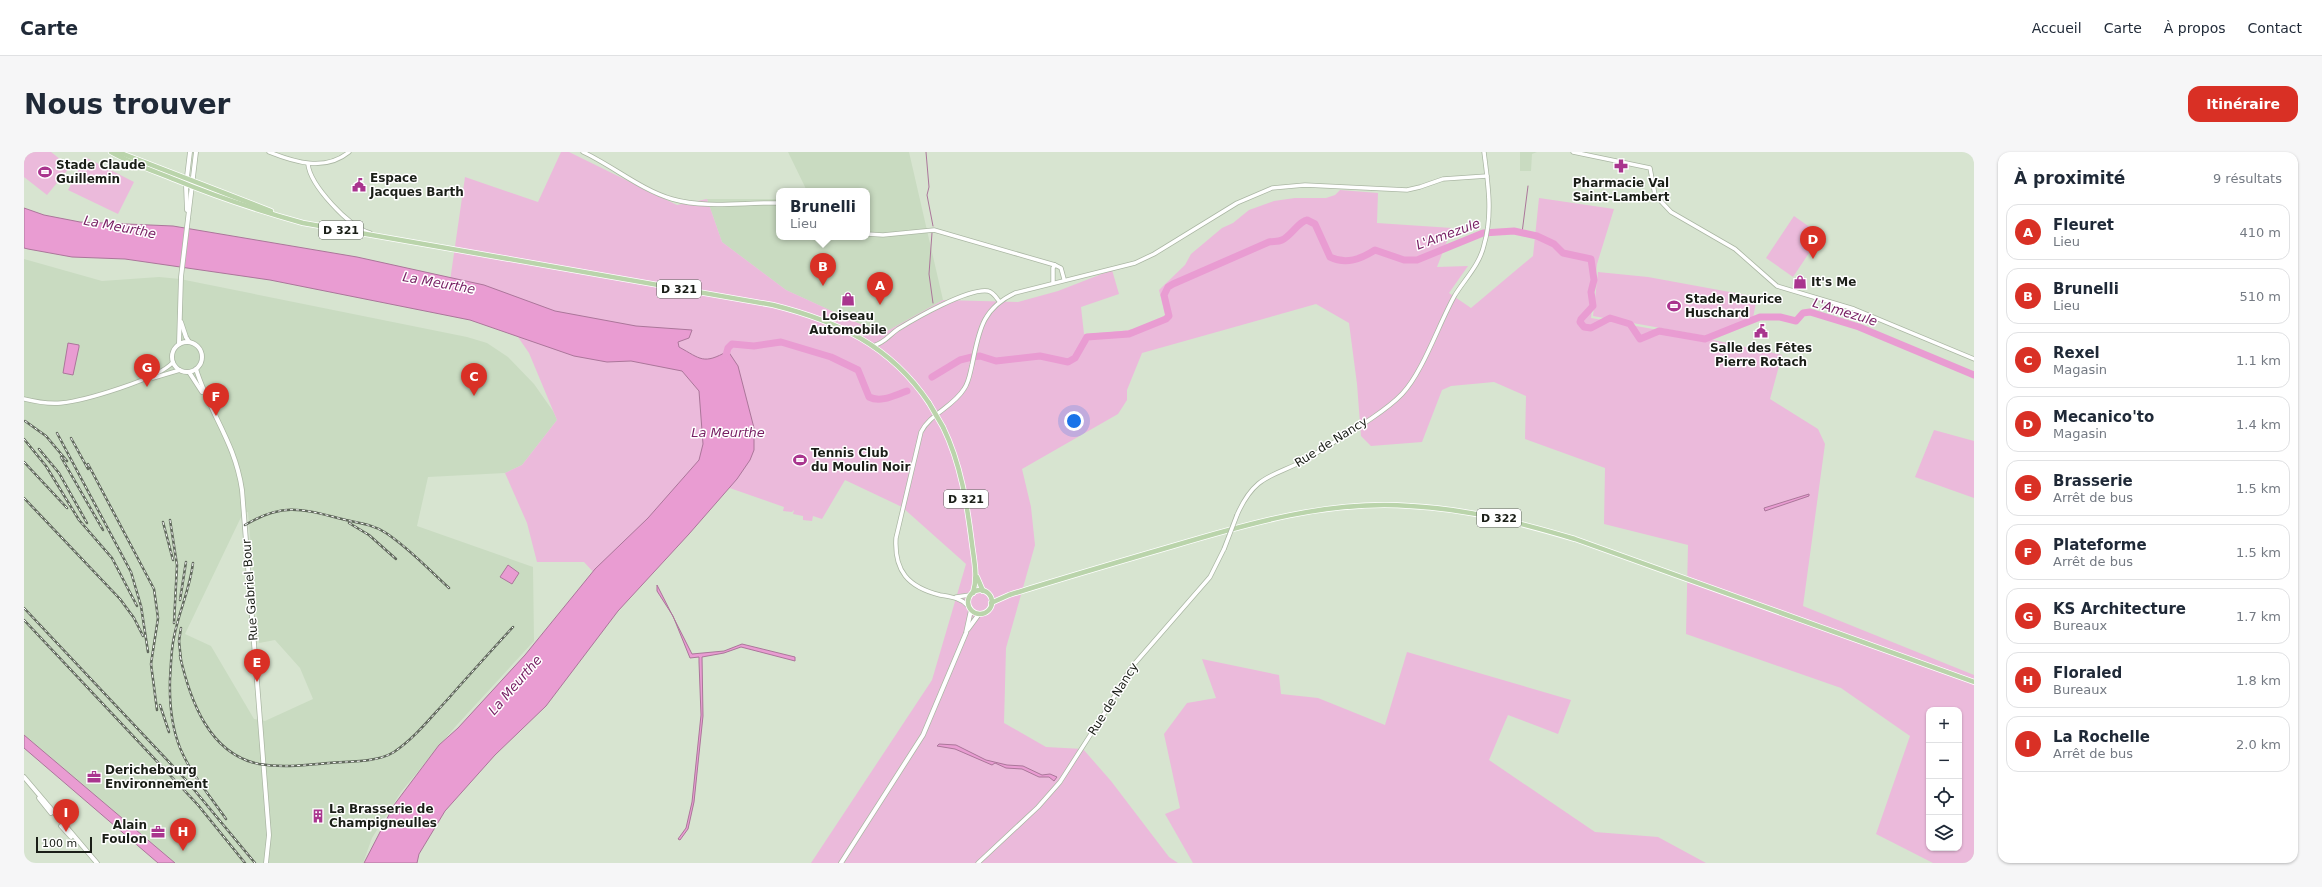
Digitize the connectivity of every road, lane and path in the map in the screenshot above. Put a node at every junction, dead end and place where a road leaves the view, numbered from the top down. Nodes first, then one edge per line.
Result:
1 (111, 152) edge
2 (118, 152) edge
3 (190, 152) edge
4 (196, 152) edge
5 (269, 152) edge
6 (349, 152) edge
7 (583, 152) edge
8 (1484, 152) edge
9 (1573, 152) edge
10 (308, 164) junction
11 (1487, 176) junction
12 (187, 179) junction
13 (194, 181) junction
14 (186, 185) junction
15 (193, 187) junction
16 (776, 203) edge
17 (187, 215) junction
18 (284, 217) junction
19 (870, 234) edge
20 (400, 240) junction
21 (1055, 265) junction
22 (1064, 279) junction
23 (1053, 282) junction
24 (999, 301) junction
25 (180, 315) junction
26 (189, 342) junction
27 (180, 344) junction
28 (873, 346) junction
29 (1974, 359) edge
30 (173, 362) junction
31 (196, 369) junction
32 (180, 370) junction
33 (189, 372) junction
34 (144, 380) junction
35 (206, 397) junction
36 (24, 399) edge
37 (976, 573) junction
38 (983, 591) junction
39 (971, 594) junction
40 (988, 594) junction
41 (1008, 594) junction
42 (947, 596) junction
43 (992, 603) junction
44 (970, 608) junction
45 (979, 614) junction
46 (966, 633) junction
47 (1974, 682) edge
48 (25, 779) edge
49 (38, 796) junction
50 (93, 863) edge
51 (97, 863) edge
52 (266, 863) edge
53 (841, 863) edge
54 (978, 863) edge

1 - 14 main road, D 321
2 - 12 main road, D 321
3 - 12 main road
4 - 13 main road
5 - 10 street
6 - 10 street
7 - 16 street
8 - 11 street, Rue de Nancy
9 - 29 street
10 - 20 street
11 - 22 street
11 - 54 street, Rue de Nancy, bridge
12 - 13 main road, D 321
12 - 14 main road
13 - 15 main road
13 - 18 main road, D 321
14 - 15 main road, D 321
14 - 17 main road
15 - 17 main road
15 - 18 main road, D 321
17 - 25 main road
18 - 20 main road, D 321
19 - 21 street
20 - 28 main road, D 321
21 - 22 street
21 - 23 street
22 - 23 street
23 - 24 street
24 - 28 street
24 - 42 street
25 - 26 main road
25 - 27 main road
26 - 27 main road
26 - 31 main road
27 - 30 main road
28 - 37 main road, D 321, bridge
30 - 32 main road
30 - 34 street
31 - 33 main road
31 - 35 main road, Rue Gabriel Bour
32 - 33 main road
32 - 34 street
33 - 35 main road, Rue Gabriel Bour
34 - 36 street
35 - 52 main road, Rue Gabriel Bour
37 - 38 main road, D 321
37 - 39 main road, D 321
38 - 39 main road
38 - 40 main road
39 - 42 street
39 - 44 main road
40 - 41 main road, D 322
40 - 43 main road
41 - 43 main road, D 322
41 - 47 main road, D 322
42 - 44 street
43 - 45 main road
44 - 45 main road
44 - 46 main road
45 - 46 main road
46 - 53 main road
48 - 49 main road
49 - 50 main road
49 - 51 main road

